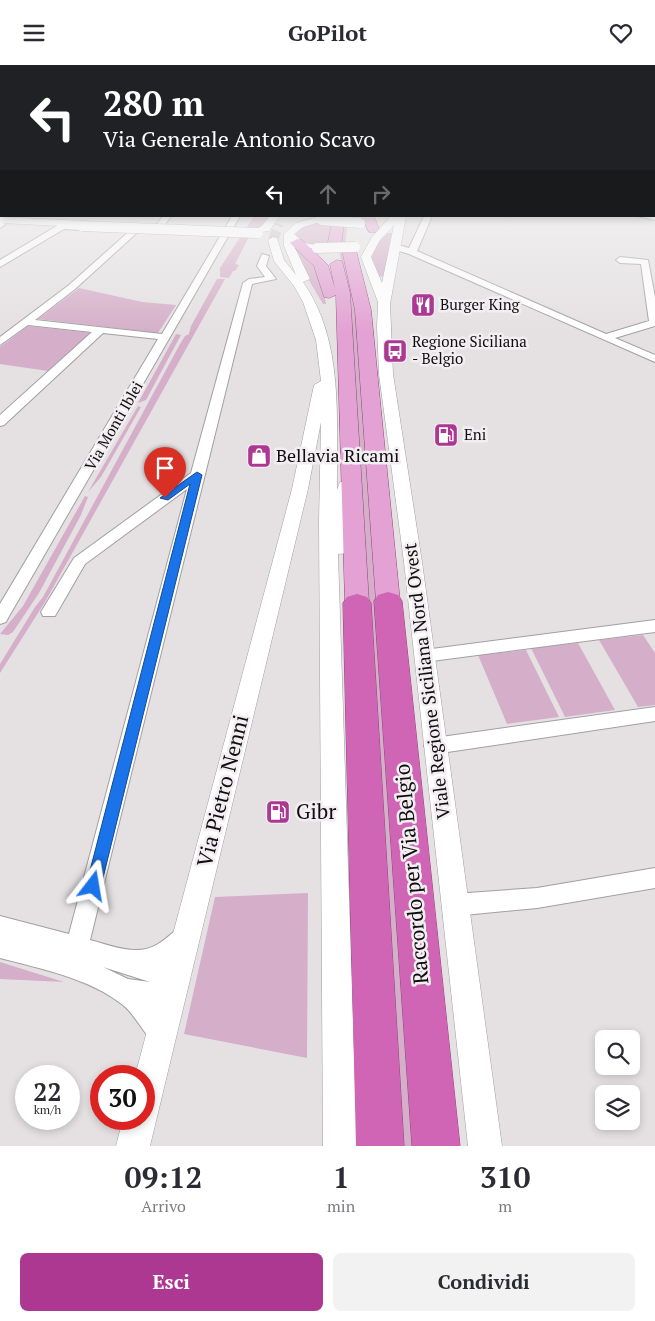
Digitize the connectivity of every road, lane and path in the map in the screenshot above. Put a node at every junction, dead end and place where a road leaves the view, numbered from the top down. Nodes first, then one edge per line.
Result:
1 (54, 231) edge
2 (134, 231) edge
3 (227, 231) edge
4 (259, 231) tunnel mouth
5 (261, 231) edge
6 (292, 231) tunnel mouth
7 (350, 231) edge
8 (370, 231) edge
9 (378, 231) edge
10 (397, 231) edge
11 (421, 231) edge
12 (374, 234) junction
13 (292, 239) junction
14 (273, 240) tunnel mouth
15 (395, 247) junction
16 (348, 250) junction
17 (412, 252) junction
18 (265, 256) junction
19 (620, 260) dead end
20 (0, 264) edge
21 (384, 304) junction
22 (27, 322) junction
23 (316, 323) junction
24 (654, 323) edge
25 (101, 330) junction
26 (165, 337) junction
27 (606, 337) junction
28 (1, 341) edge
29 (322, 341) junction
30 (325, 358) junction
31 (655, 359) edge
32 (349, 409) junction
33 (0, 422) edge
34 (351, 449) junction
35 (197, 475) junction
36 (328, 475) junction
37 (302, 477) junction
38 (373, 602) junction
39 (49, 612) dead end
40 (0, 617) edge
41 (655, 626) edge
42 (330, 655) junction
43 (424, 656) junction
44 (655, 715) edge
45 (434, 745) junction
46 (655, 878) edge
47 (454, 905) junction
48 (0, 927) edge
49 (187, 933) junction
50 (0, 947) edge
51 (76, 947) junction
52 (131, 963) junction
53 (174, 985) junction
54 (120, 990) junction
55 (162, 1034) junction
56 (154, 1065) edge
57 (137, 1130) edge
58 (133, 1146) edge
59 (340, 1146) edge
60 (380, 1146) edge
61 (436, 1146) edge
62 (485, 1146) edge

1 - 20 street
2 - 22 street
3 - 26 street, Via Monti Iblei
4 - 18 street
5 - 13 street
6 - 13 street
7 - 16 main road
8 - 12 main road
9 - 12 street
10 - 15 street, Viale Regione Siciliana Nord Ovest
11 - 17 street
12 - 16 street
13 - 16 street, bridge
13 - 29 street
13 - 32 main road
14 - 23 street
15 - 17 street
15 - 21 street, Viale Regione Siciliana Nord Ovest
16 - 21 street
16 - 32 main road
16 - 38 main road, Viale Regione Siciliana Nord Ovest
17 - 27 street
18 - 23 street
18 - 35 street
19 - 24 street
21 - 43 street, Viale Regione Siciliana Nord Ovest
22 - 25 street
22 - 28 street
23 - 29 street
24 - 27 street
25 - 26 street
25 - 33 street
26 - 40 street, Via Monti Iblei
27 - 31 street
29 - 30 street
30 - 36 street
30 - 37 street, Via Pietro Nenni
32 - 34 main road
34 - 38 main road
34 - 42 street
35 - 39 street
35 - 51 street
36 - 37 street, Via Pietro Nenni
36 - 42 street
37 - 49 street, Via Pietro Nenni
38 - 60 highway, Raccordo per Via Belgio
38 - 61 highway, Raccordo per Via Belgio
41 - 43 street
42 - 59 street
43 - 45 street, Viale Regione Siciliana Nord Ovest
44 - 45 street
45 - 47 street, Viale Regione Siciliana Nord Ovest
46 - 47 street
47 - 62 street, Viale Regione Siciliana Nord Ovest
48 - 51 street
49 - 52 street
49 - 53 street, Via Pietro Nenni
50 - 54 street
51 - 52 street
52 - 53 street
53 - 54 street
53 - 55 street, Via Pietro Nenni
54 - 55 street
55 - 56 street, Via Pietro Nenni
57 - 58 street

